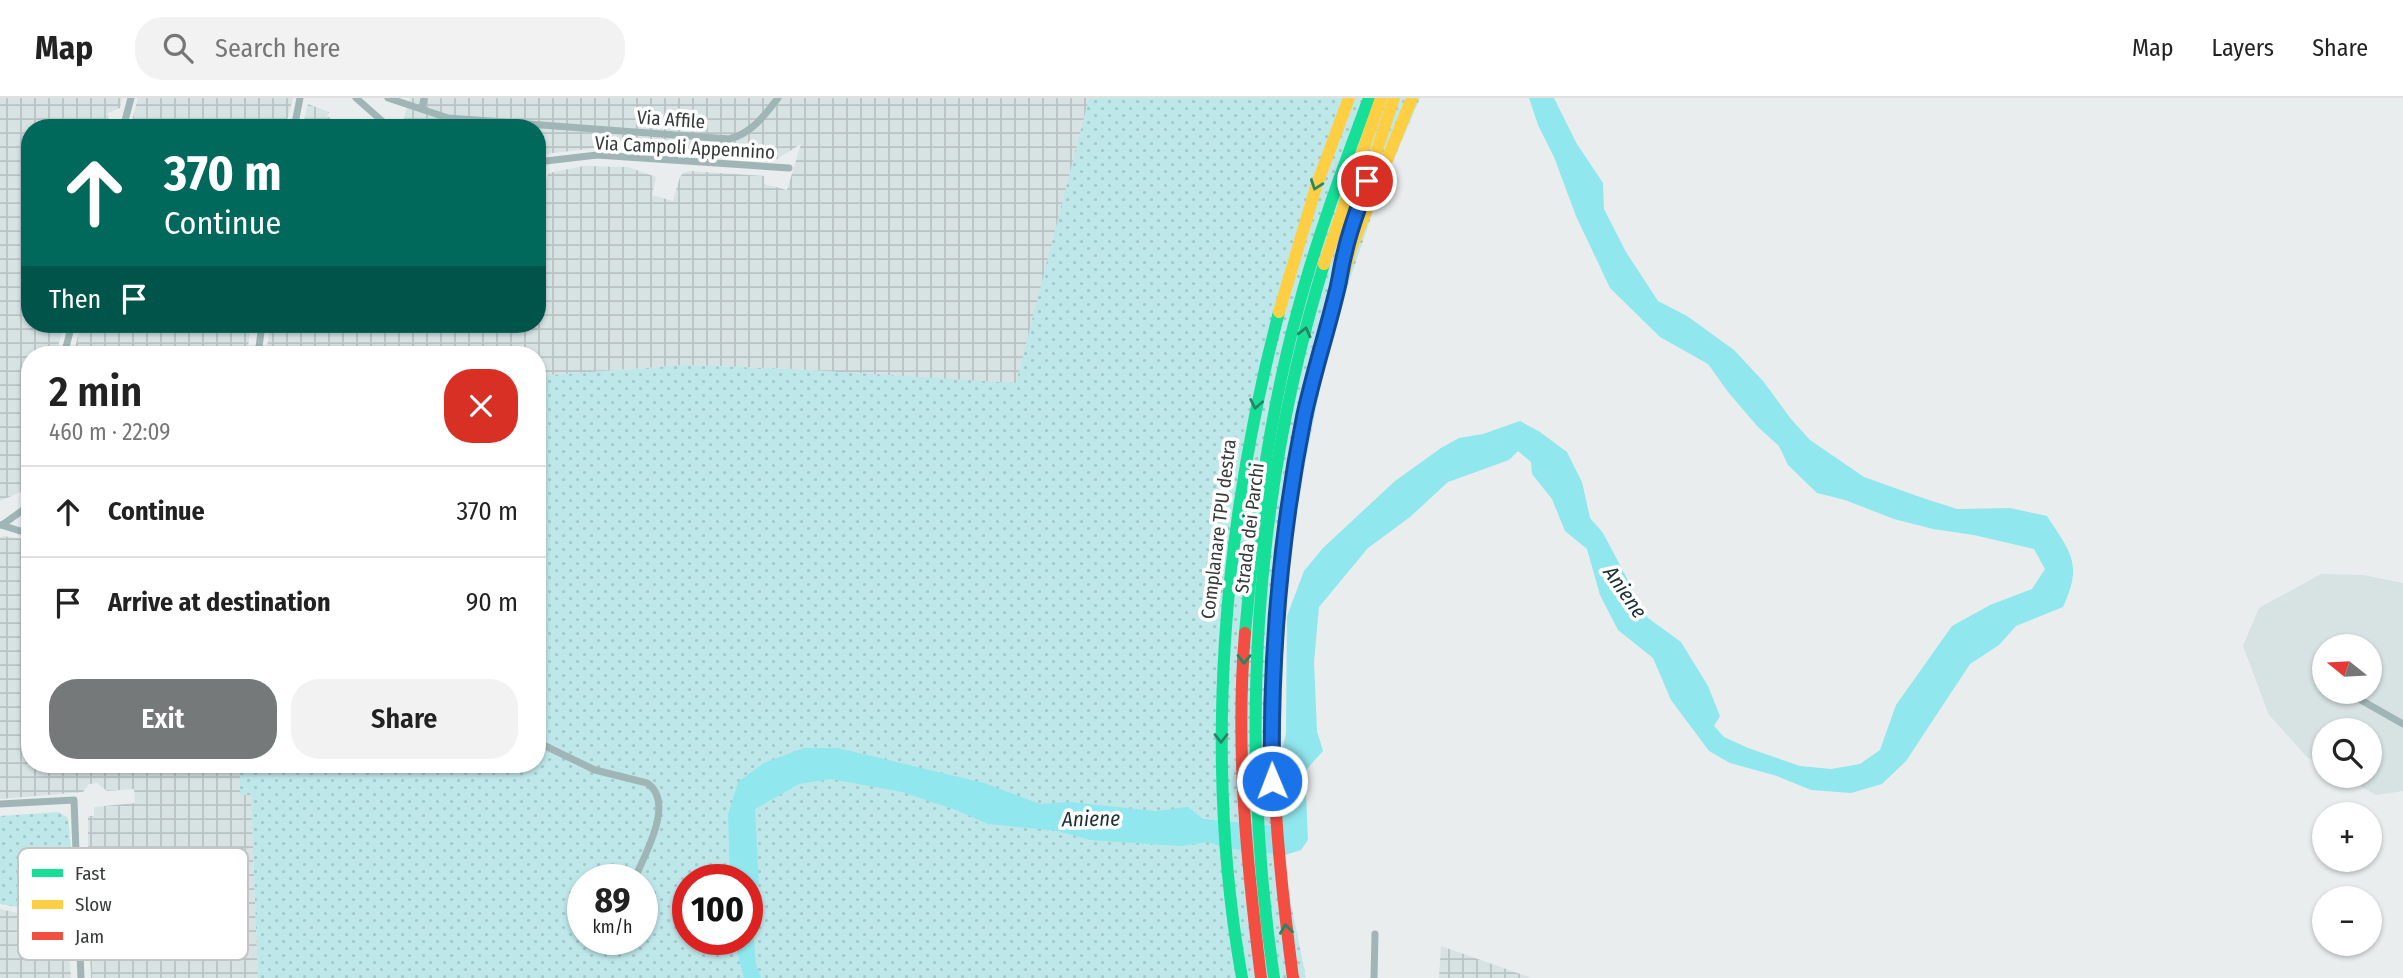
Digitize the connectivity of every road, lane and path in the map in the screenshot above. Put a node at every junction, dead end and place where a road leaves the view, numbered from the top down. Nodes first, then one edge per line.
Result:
1 (131, 98) edge
2 (300, 98) edge
3 (356, 98) edge
4 (388, 98) edge
5 (424, 98) edge
6 (778, 98) edge
7 (1349, 98) edge
8 (1369, 98) edge
9 (1381, 98) edge
10 (1394, 98) edge
11 (1412, 98) edge
12 (422, 109) junction
13 (125, 119) edge
14 (296, 119) edge
15 (380, 119) edge
16 (461, 119) edge
17 (546, 125) edge
18 (546, 161) edge
19 (789, 169) dead end
20 (1336, 294) junction
21 (21, 511) edge
22 (1, 525) edge
23 (21, 531) edge
24 (1256, 567) junction
25 (2368, 704) edge
26 (2403, 724) edge
27 (546, 747) edge
28 (0, 804) edge
29 (76, 848) edge
30 (640, 864) edge
31 (1255, 882) junction
32 (1375, 934) dead end
33 (80, 960) edge
34 (81, 978) edge
35 (1242, 978) edge
36 (1261, 978) edge
37 (1274, 978) edge
38 (1293, 978) edge
39 (1374, 978) edge

1 - 13 street
2 - 14 street
3 - 15 street
4 - 12 street, Via Affile
5 - 12 street
6 - 17 street, Via Affile
7 -> 35 highway, Complanare TPU destra
8 - 24 highway, Strada dei Parchi
24 -> 9 highway, Strada dei Parchi
10 - 20 highway
11 - 20 highway
12 - 16 street, Via Affile
18 - 19 street, Via Campoli Appennino
38 -> 20 highway
21 - 22 street
22 - 23 street
24 - 31 highway, Strada dei Parchi
25 - 26 street
27 - 30 street
28 - 29 street
31 - 36 highway, Strada dei Parchi
31 - 37 highway, Strada dei Parchi
32 - 39 street
33 - 34 street

